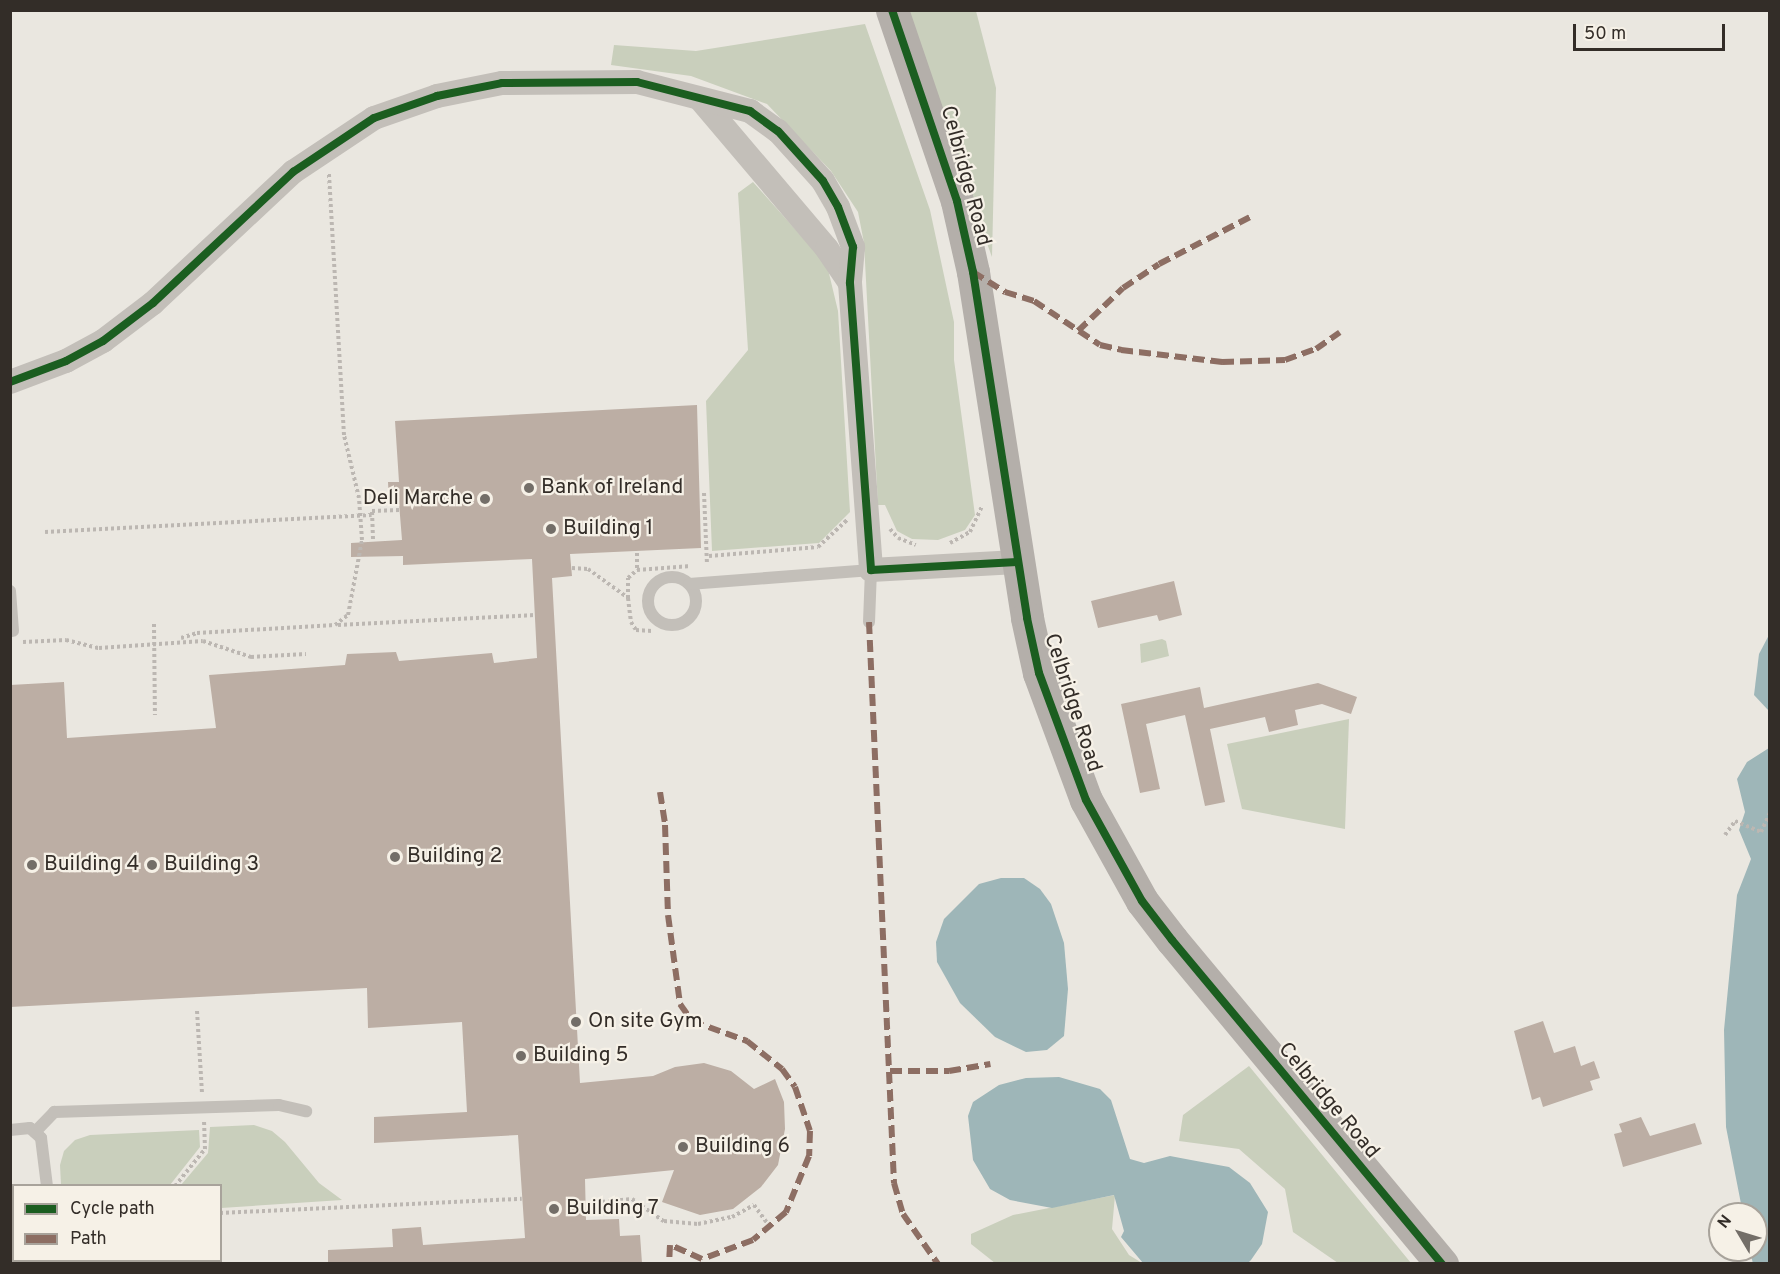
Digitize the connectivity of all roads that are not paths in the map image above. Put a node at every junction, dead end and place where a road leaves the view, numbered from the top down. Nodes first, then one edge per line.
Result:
1 (892, 10) edge
2 (700, 99) junction
3 (850, 283) junction
4 (10, 382) edge
5 (1017, 562) junction
6 (871, 570) junction
7 (690, 584) junction
8 (10, 591) edge
9 (869, 622) dead end
10 (12, 637) edge
11 (306, 1111) dead end
12 (10, 1130) edge
13 (35, 1131) junction
14 (47, 1184) edge
15 (1442, 1263) edge

1 - 5 main road, Celbridge Road
2 - 3 street
2 - 3 street
2 - 4 street
3 - 6 street
5 - 6 street
5 - 15 main road, Celbridge Road
6 - 7 lane
6 - 9 lane
7 - 7 lane
8 - 10 lane
11 - 13 lane
12 - 13 lane
13 - 14 lane

